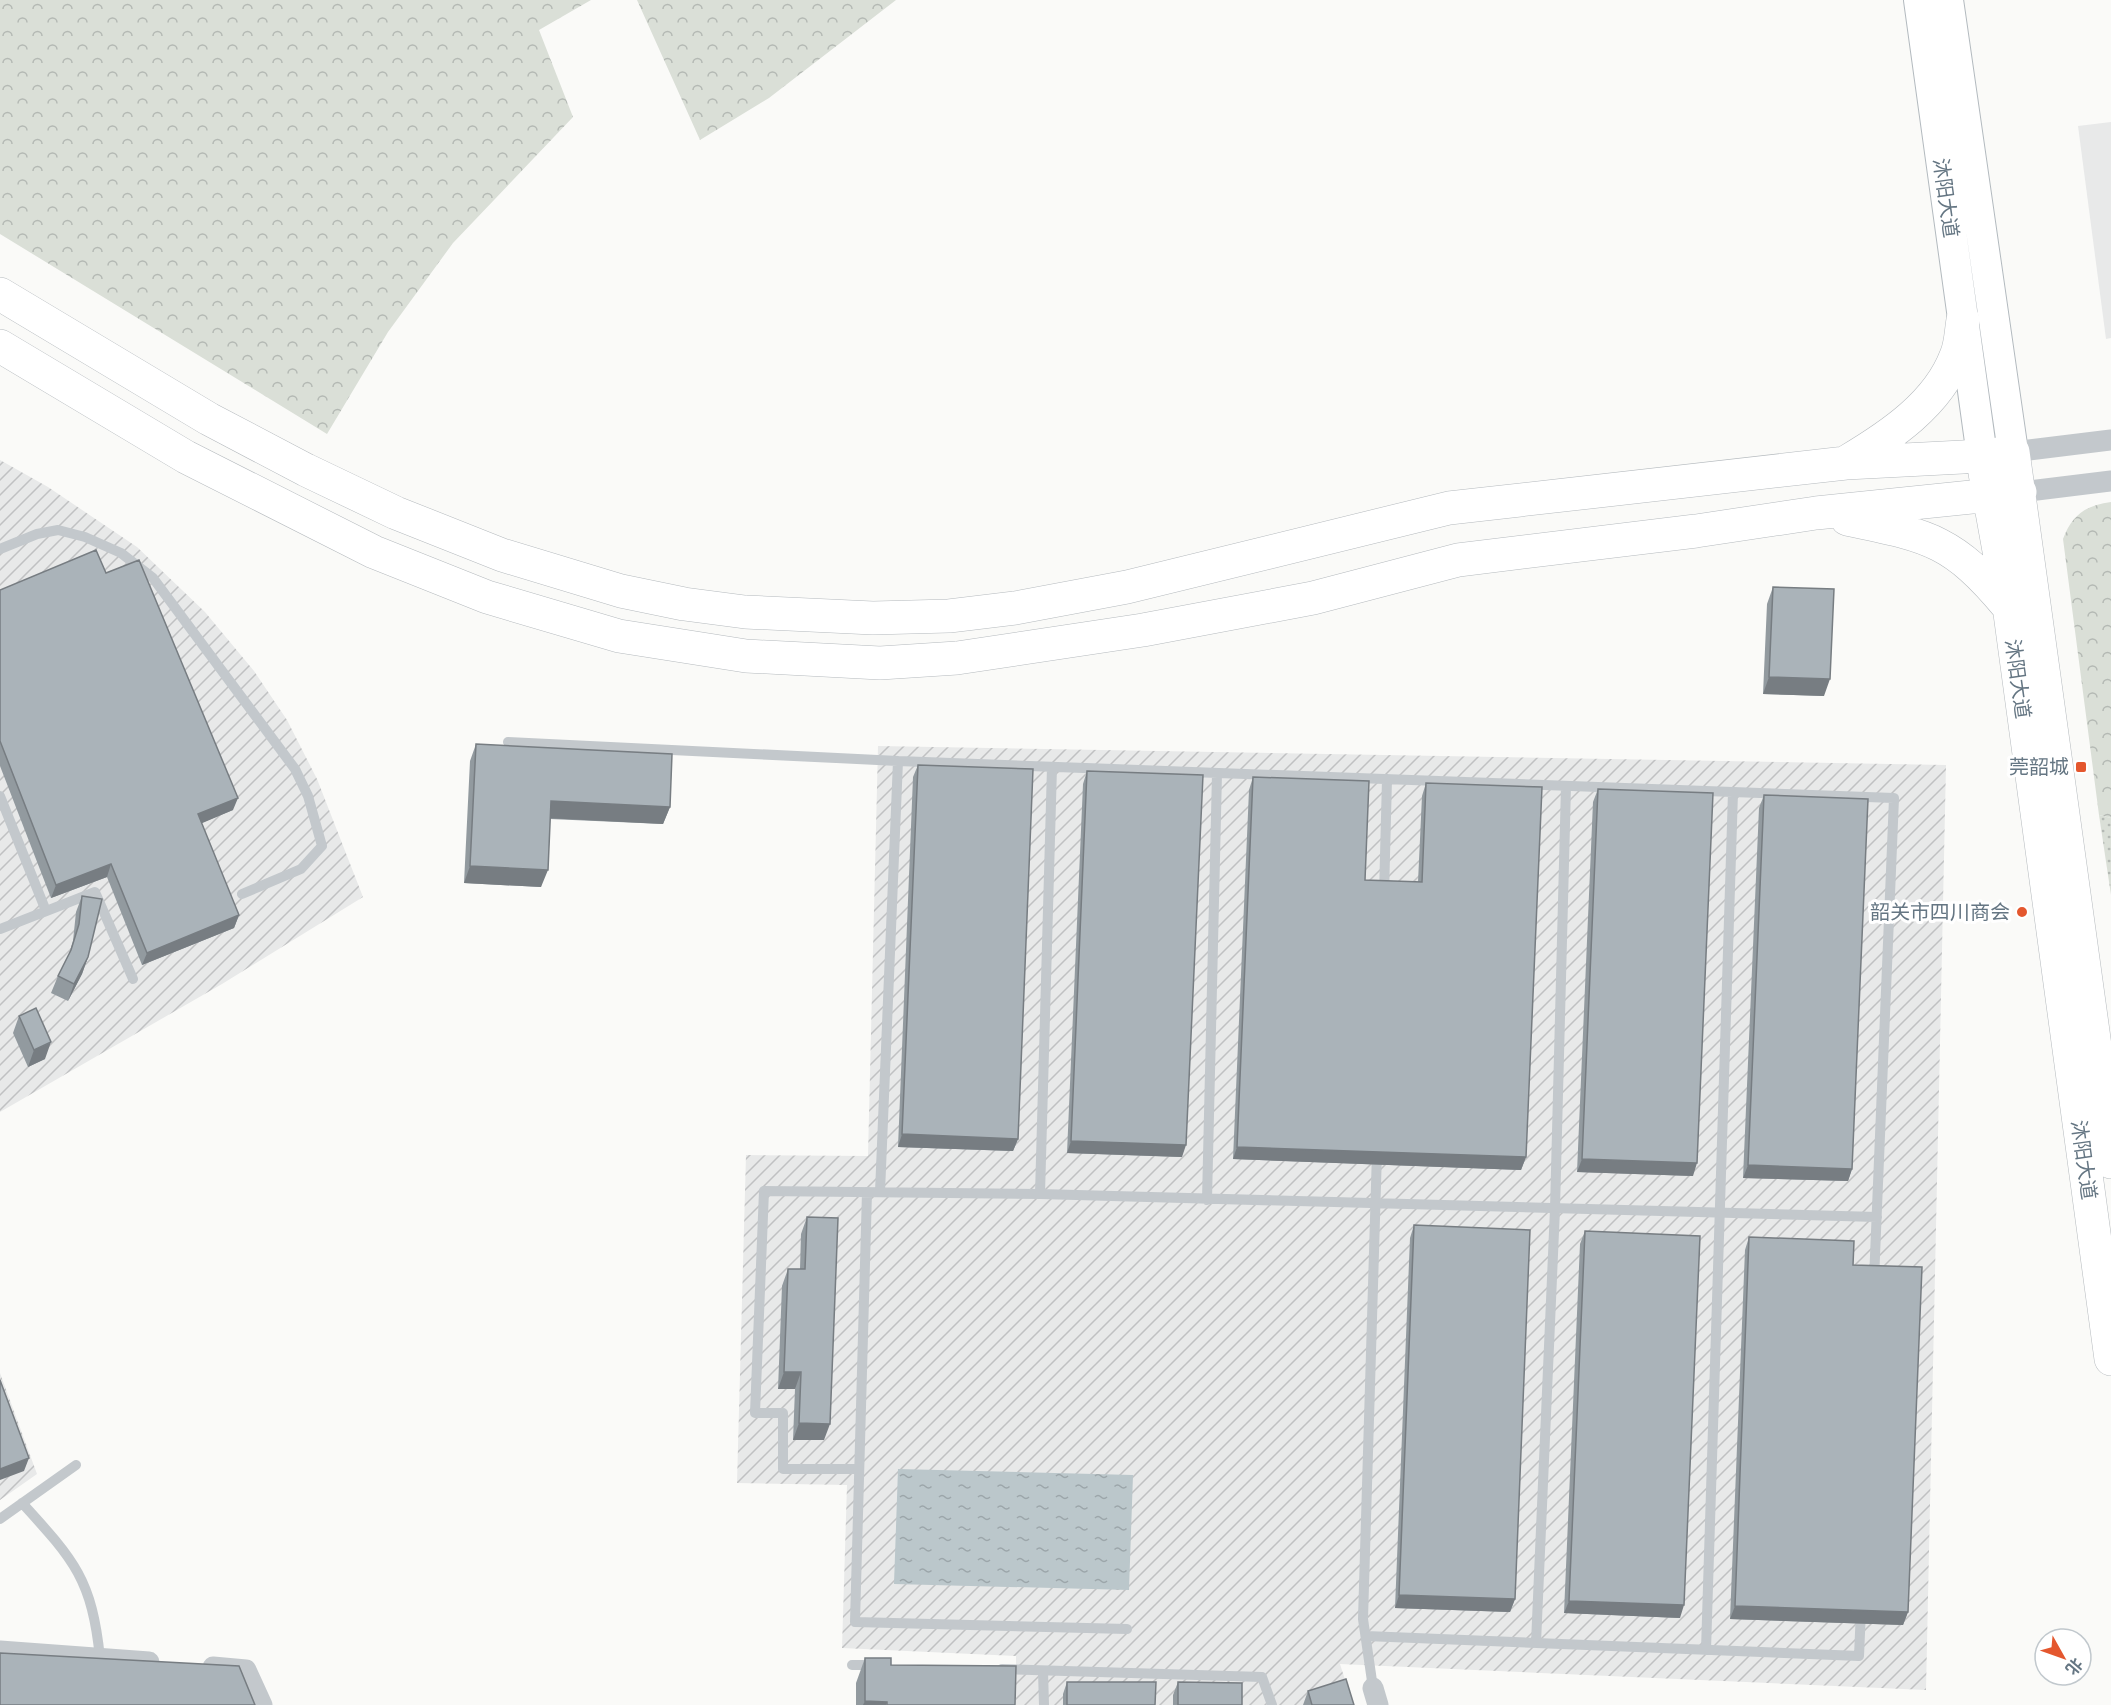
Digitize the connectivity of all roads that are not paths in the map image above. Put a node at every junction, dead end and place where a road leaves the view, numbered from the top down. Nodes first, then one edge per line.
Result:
1 (1919, 0) edge
2 (1948, 0) edge
3 (0, 294) edge
4 (1963, 320) junction
5 (0, 346) edge
6 (2111, 440) edge
7 (1998, 454) junction
8 (1846, 463) junction
9 (2111, 481) edge
10 (2004, 494) junction
11 (1816, 513) junction
12 (0, 549) edge
13 (2009, 606) junction
14 (508, 742) dead end
15 (898, 761) junction
16 (1052, 767) junction
17 (1217, 773) junction
18 (1387, 779) junction
19 (1566, 786) junction
20 (1733, 792) junction
21 (0, 796) edge
22 (242, 894) dead end
23 (1383, 909) edge
24 (46, 911) junction
25 (0, 929) edge
26 (133, 979) dead end
27 (1377, 1145) edge
28 (2111, 1162) edge
29 (867, 1192) junction
30 (880, 1192) junction
31 (1040, 1194) junction
32 (1208, 1200) junction
33 (1375, 1204) junction
34 (1555, 1209) junction
35 (1718, 1213) junction
36 (1877, 1216) junction
37 (1874, 1288) edge
38 (2111, 1359) edge
39 (76, 1465) dead end
40 (859, 1469) junction
41 (22, 1503) junction
42 (0, 1519) edge
43 (1862, 1597) edge
44 (1127, 1629) dead end
45 (1366, 1636) junction
46 (1536, 1643) junction
47 (1706, 1650) junction
48 (0, 1651) edge
49 (100, 1658) junction
50 (168, 1664) edge
51 (190, 1665) edge
52 (852, 1665) dead end
53 (888, 1666) edge
54 (996, 1669) edge
55 (1043, 1671) junction
56 (1376, 1696) edge
57 (262, 1705) edge
58 (1044, 1705) edge
59 (1272, 1705) edge

1 - 4 main road, 沐阳大道
2 - 7 main road, 沐阳大道
3 - 8 main road
4 - 7 main road, 沐阳大道
4 - 8 main road
5 - 11 main road
6 - 7 street
7 - 8 main road
7 - 10 main road, 沐阳大道
9 - 10 street
10 - 11 main road
10 - 13 main road, 沐阳大道
10 - 28 main road, 沐阳大道
11 - 13 main road
12 - 22 lane
13 - 38 main road, 沐阳大道
14 - 15 lane
15 - 16 lane
15 - 30 lane
16 - 17 lane
16 - 31 lane
17 - 18 lane
17 - 32 lane
18 - 19 lane
18 - 23 lane
19 - 20 lane
19 - 34 lane
20 - 35 lane
20 - 36 lane
21 - 24 lane
24 - 25 lane
24 - 26 lane
27 - 33 lane
29 - 30 lane
29 - 40 lane
29 - 40 lane
30 - 31 lane
31 - 32 lane
32 - 33 lane
33 - 34 lane
33 - 45 lane
34 - 35 lane
34 - 46 lane
35 - 36 lane
35 - 47 lane
36 - 37 lane
39 - 41 lane
40 - 44 lane
41 - 42 lane
41 - 49 lane
43 - 47 lane
45 - 46 lane
45 - 56 lane
46 - 47 lane
48 - 49 street
49 - 50 street
51 - 57 street
52 - 53 lane
54 - 55 lane
55 - 58 lane
55 - 59 lane

